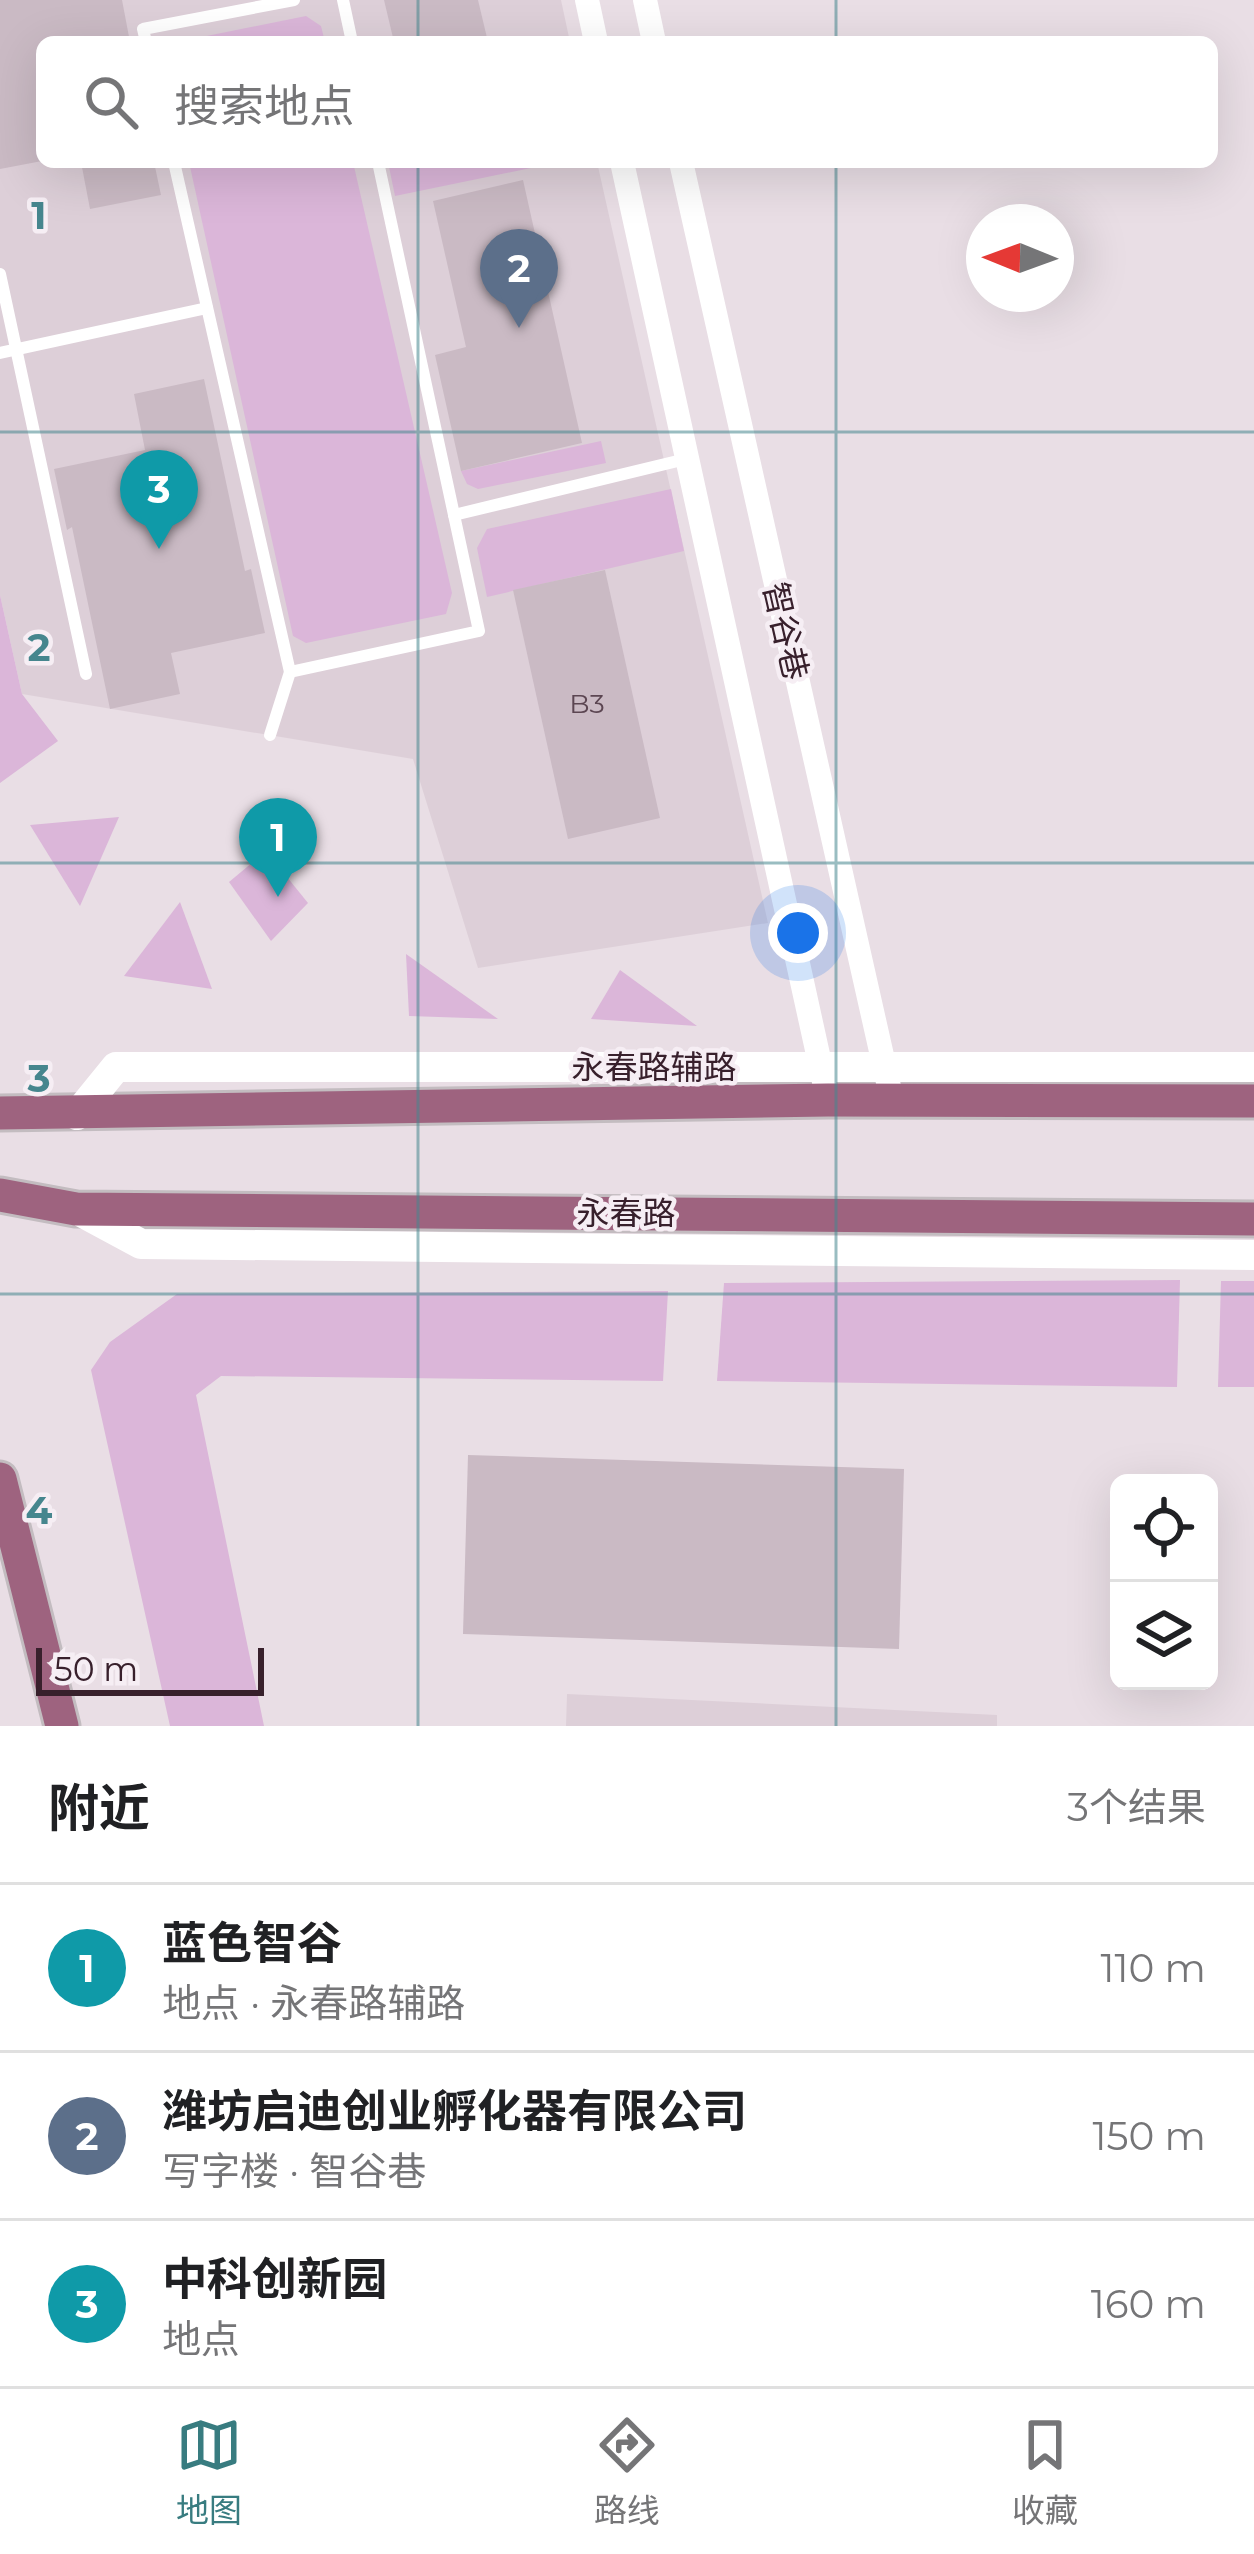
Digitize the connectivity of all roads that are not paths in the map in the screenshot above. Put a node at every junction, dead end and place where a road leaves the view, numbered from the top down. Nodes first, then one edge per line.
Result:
1 (294, 0) edge
2 (343, 0) edge
3 (586, 0) edge
4 (645, 0) edge
5 (145, 36) edge
6 (351, 36) edge
7 (595, 36) edge
8 (653, 36) edge
9 (174, 168) edge
10 (379, 168) edge
11 (623, 168) edge
12 (682, 168) edge
13 (0, 274) edge
14 (207, 308) junction
15 (16, 350) junction
16 (0, 353) edge
17 (687, 459) junction
18 (454, 515) junction
19 (290, 672) junction
20 (86, 674) dead end
21 (270, 735) dead end
22 (1254, 1067) edge
23 (824, 1084) junction
24 (888, 1084) junction
25 (1254, 1101) edge
26 (0, 1113) edge
27 (77, 1114) junction
28 (0, 1195) edge
29 (76, 1209) junction
30 (1254, 1219) edge
31 (1254, 1255) edge
32 (0, 1479) edge
33 (62, 1726) edge

1 - 5 lane
2 - 6 lane
3 - 7 street
4 - 8 street
9 - 14 lane
10 - 18 lane
11 - 17 street, 智谷巷
12 - 24 street, 智谷巷
13 - 15 lane
14 - 15 lane
14 - 19 lane
15 - 16 lane
15 - 20 lane
17 - 18 lane
17 - 23 street, 智谷巷
18 - 19 lane
19 - 21 lane
22 - 24 street
23 - 24 main road
23 - 27 main road
23 - 27 street, 永春路辅路
24 - 25 main road
26 - 27 main road
28 - 29 main road, 永春路
29 - 30 main road, 永春路
29 - 31 street
32 - 33 main road

